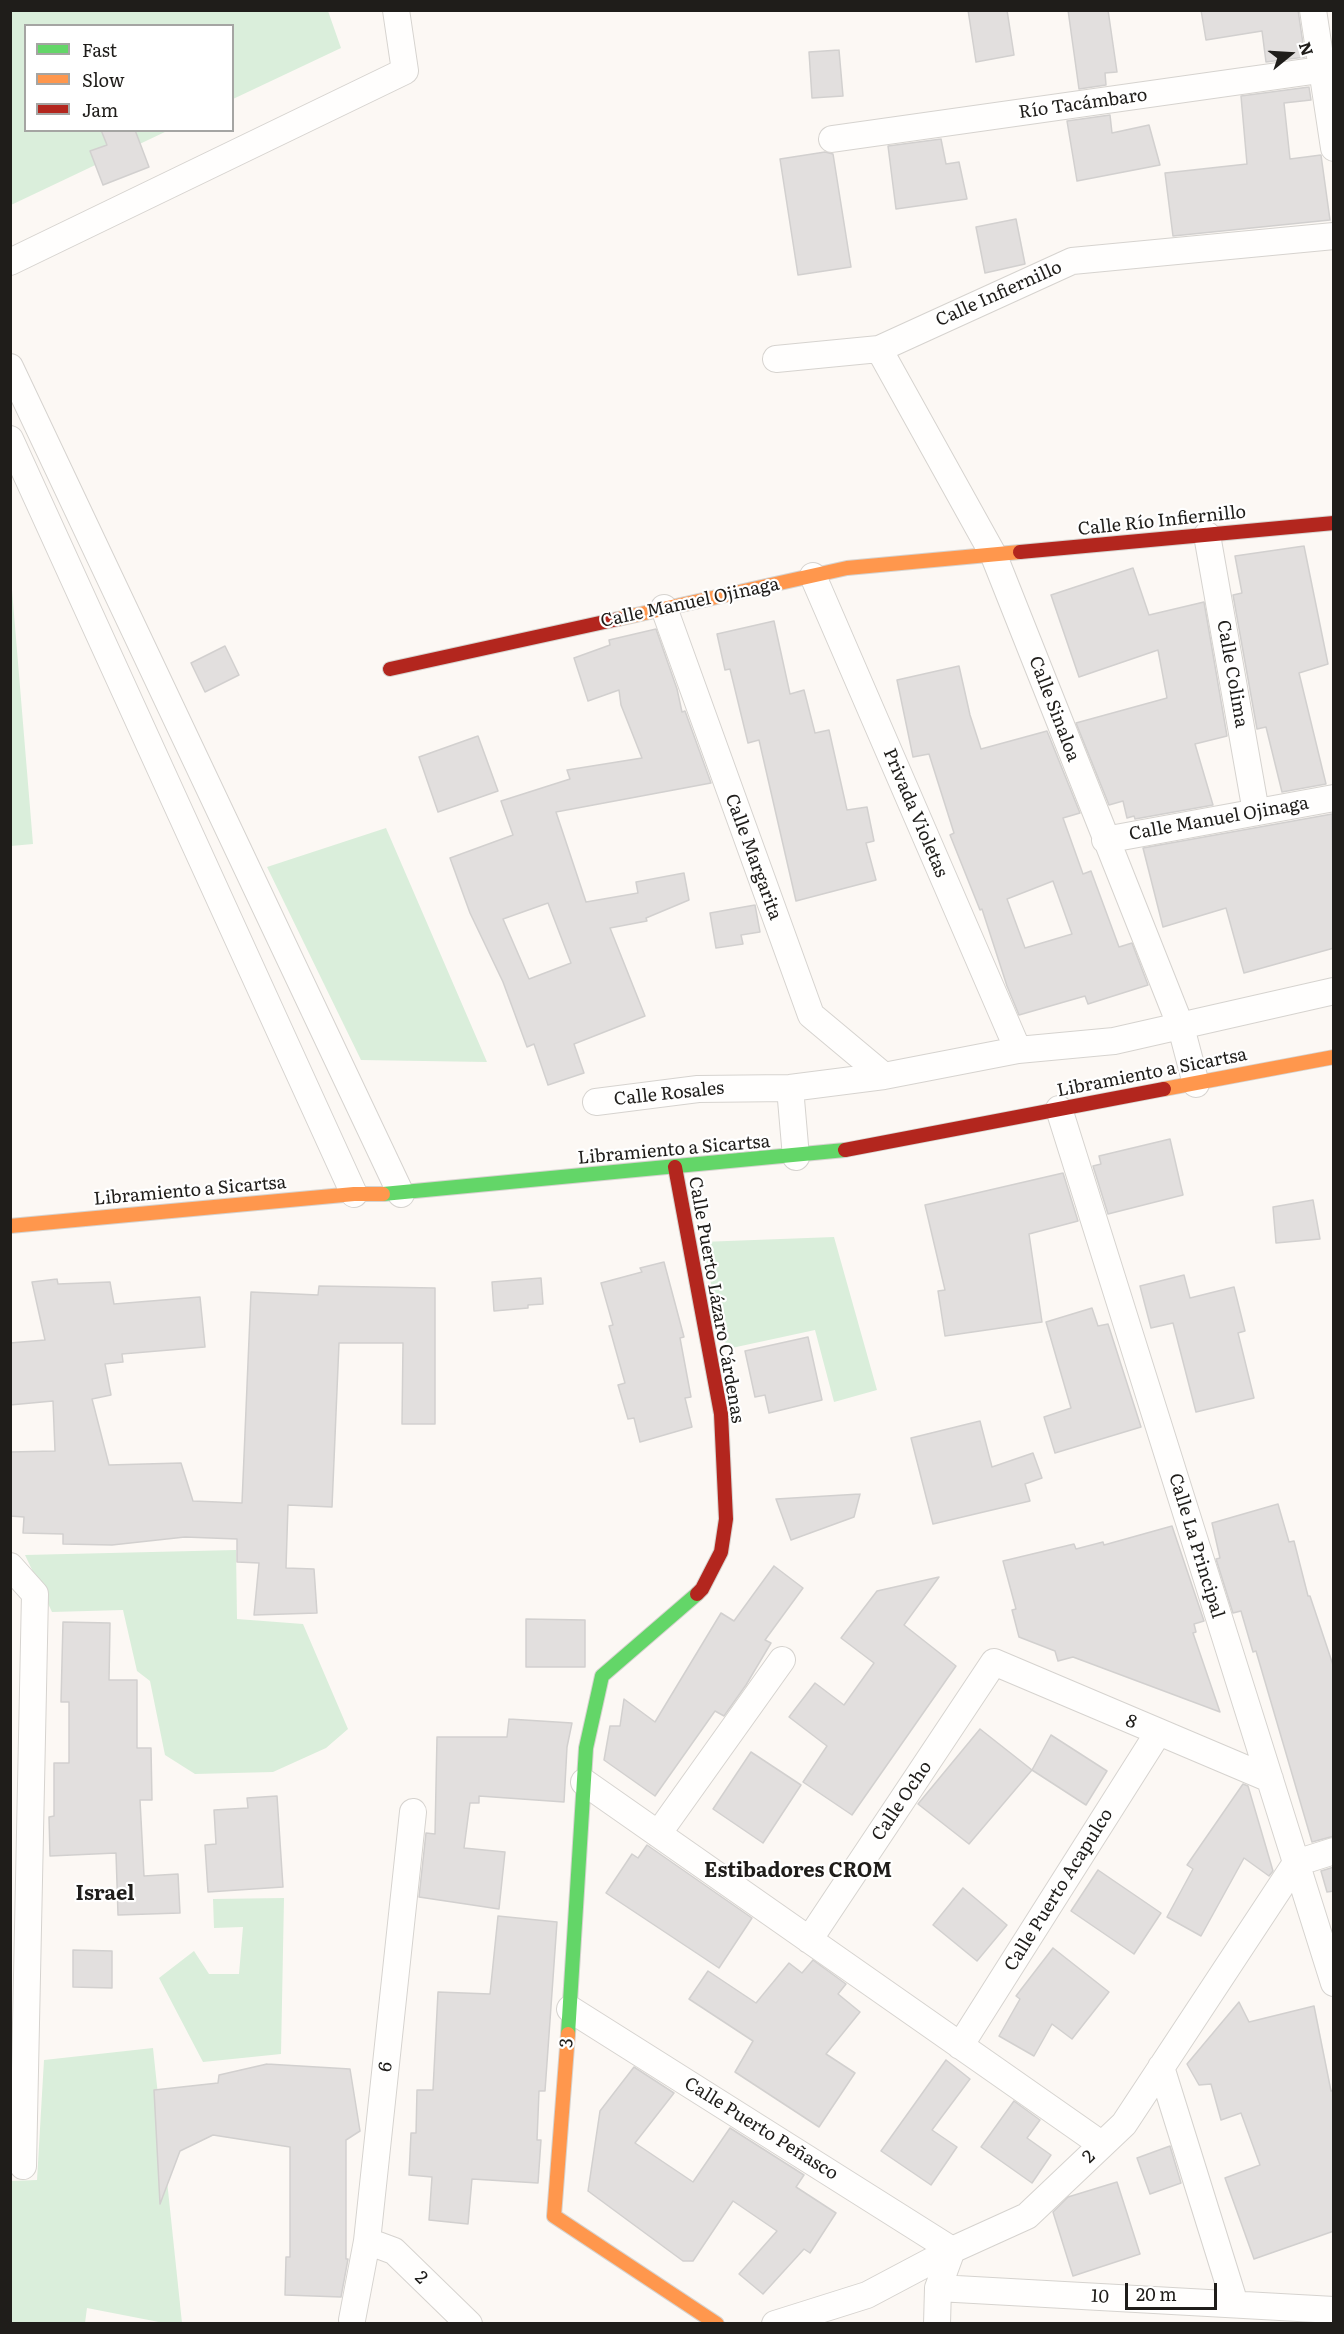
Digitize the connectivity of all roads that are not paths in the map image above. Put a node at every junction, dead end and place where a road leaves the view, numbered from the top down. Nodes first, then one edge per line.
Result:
1 (396, 10) edge
2 (1313, 10) edge
3 (1328, 69) edge
4 (832, 139) dead end
5 (1334, 148) edge
6 (1334, 236) edge
7 (10, 262) edge
8 (879, 349) junction
9 (776, 359) dead end
10 (10, 367) edge
11 (10, 439) edge
12 (1334, 523) edge
13 (1207, 535) junction
14 (994, 556) junction
15 (813, 576) junction
16 (664, 608) junction
17 (390, 669) dead end
18 (1334, 798) edge
19 (1256, 812) junction
20 (1106, 840) junction
21 (1334, 991) edge
22 (1181, 1027) junction
23 (1018, 1050) junction
24 (1334, 1057) edge
25 (884, 1076) junction
26 (1196, 1084) junction
27 (790, 1088) junction
28 (596, 1102) dead end
29 (1059, 1109) junction
30 (796, 1157) junction
31 (675, 1167) junction
32 (354, 1194) junction
33 (401, 1194) junction
34 (10, 1226) edge
35 (10, 1566) edge
36 (782, 1660) dead end
37 (994, 1662) joint
38 (602, 1676) joint
39 (1158, 1734) junction
40 (1270, 1779) junction
41 (584, 1782) junction
42 (413, 1812) dead end
43 (658, 1834) junction
44 (1334, 1851) edge
45 (1296, 1863) junction
46 (809, 1940) junction
47 (1334, 1983) edge
48 (570, 2009) junction
49 (960, 2046) junction
50 (1161, 2067) junction
51 (1101, 2144) junction
52 (23, 2166) dead end
53 (367, 2241) junction
54 (952, 2250) junction
55 (938, 2288) junction
56 (1235, 2304) junction
57 (1334, 2310) edge
58 (352, 2320) dead end
59 (469, 2324) edge
60 (717, 2324) edge
61 (775, 2324) edge
62 (938, 2324) edge

1 - 7 street
2 - 3 street
3 - 4 street, Río Tacámbaro
3 - 5 street
6 - 8 street, Calle Infiernillo
8 - 9 street, Calle Infiernillo
8 - 14 street, Calle Sinaloa
10 - 33 street
11 - 32 street
12 - 13 street, Calle Río Infiernillo
13 - 14 street, Calle Río Infiernillo
13 - 19 street, Calle Colima
14 - 15 street, Calle Manuel Ojinaga
14 - 20 street, Calle Sinaloa
15 - 16 street, Calle Manuel Ojinaga
15 - 23 street, Privada Violetas
16 - 17 street, Calle Manuel Ojinaga
16 - 25 street, Calle Margarita
18 - 19 street, Calle Manuel Ojinaga
19 - 20 street, Calle Manuel Ojinaga
20 - 22 street, Calle Sinaloa
21 - 22 street, Calle Rosales
22 - 23 street, Calle Rosales
22 - 26 street, Calle Sinaloa
23 - 25 street, Calle Rosales
24 - 26 street, Libramiento a Sicartsa
25 - 27 street, Calle Rosales
26 - 29 street, Libramiento a Sicartsa
27 - 28 street, Calle Rosales
27 - 30 street
29 - 30 street, Libramiento a Sicartsa
29 - 40 street, Calle La Principal
30 - 31 street, Libramiento a Sicartsa
31 - 33 street, Libramiento a Sicartsa
31 - 38 street, Calle Puerto Lázaro Cárdenas
32 - 33 street, Libramiento a Sicartsa
32 - 34 street, Libramiento a Sicartsa
35 - 52 street
36 - 43 street
37 - 39 street, 8
37 - 46 street, Calle Ocho
38 - 41 street, 3
39 - 40 street, 8
39 - 49 street, Calle Puerto Acapulco
40 - 45 street, Calle La Principal
41 - 43 street
41 - 48 street, 3
42 - 53 street, 6
43 - 46 street
44 - 45 street
45 - 47 street, Calle La Principal
45 - 50 street, 2
46 - 49 street
48 - 54 street, Calle Puerto Peñasco
48 - 60 street, 3
49 - 51 street
50 - 51 street, 2
50 - 56 street
51 - 54 street, 2
53 - 58 street, 6
53 - 59 street, 2
54 - 55 street
54 - 61 street, 2
55 - 56 street, 10
55 - 62 street
56 - 57 street, 10

